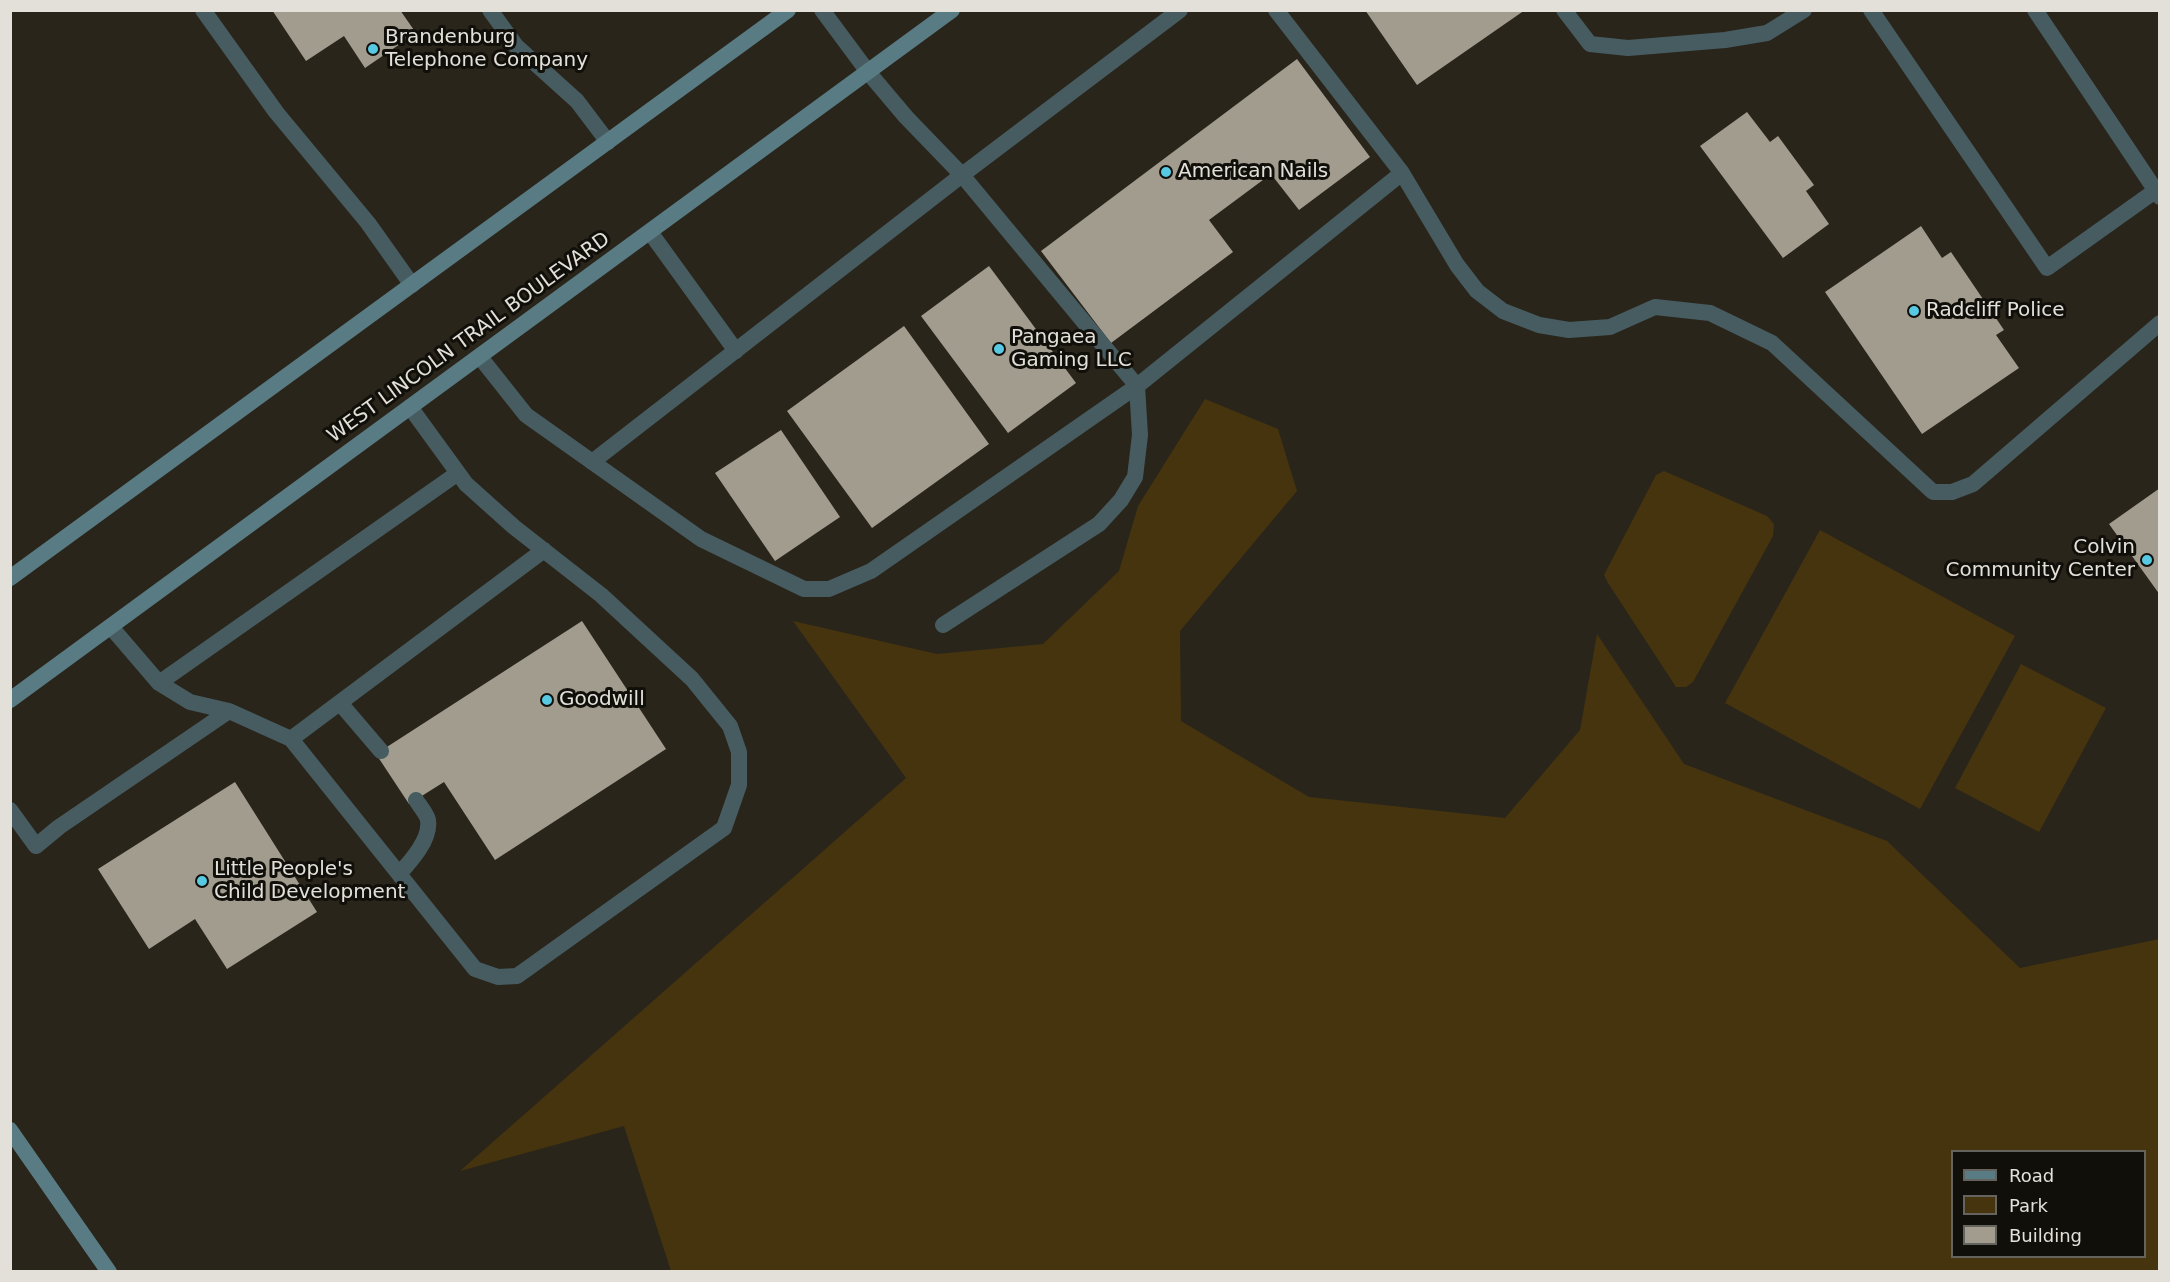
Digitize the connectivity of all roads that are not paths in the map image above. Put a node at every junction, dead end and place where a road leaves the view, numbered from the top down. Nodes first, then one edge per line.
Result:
1 (202, 10) edge
2 (490, 10) edge
3 (788, 10) edge
4 (822, 10) edge
5 (952, 10) edge
6 (1180, 10) edge
7 (1276, 10) edge
8 (1564, 10) edge
9 (1804, 10) edge
10 (1871, 10) edge
11 (2035, 10) edge
12 (868, 72) junction
13 (608, 142) junction
14 (1402, 173) junction
15 (962, 175) junction
16 (2157, 194) edge
17 (650, 232) junction
18 (412, 285) junction
19 (2160, 323) edge
20 (736, 351) junction
21 (480, 357) junction
22 (1137, 386) junction
23 (410, 407) junction
24 (592, 462) junction
25 (458, 473) junction
26 (544, 550) junction
27 (10, 578) edge
28 (943, 624) dead end
29 (111, 627) junction
30 (159, 683) junction
31 (10, 700) edge
32 (340, 703) junction
33 (229, 711) junction
34 (291, 739) junction
35 (381, 751) dead end
36 (416, 800) dead end
37 (10, 810) edge
38 (399, 874) junction
39 (10, 1130) edge
40 (110, 1272) edge

1 - 18 street
2 - 13 street
3 - 13 main road
4 - 12 street
5 - 12 main road, WEST LINCOLN TRAIL BOULEVARD
6 - 15 street
7 - 14 street
8 - 9 street
10 - 16 street
11 - 16 street
12 - 15 street
12 - 17 main road, WEST LINCOLN TRAIL BOULEVARD
13 - 18 main road
14 - 19 street
14 - 22 street
15 - 20 street
15 - 22 street
17 - 20 street
17 - 21 main road, WEST LINCOLN TRAIL BOULEVARD
18 - 27 main road
20 - 24 street
21 - 23 main road, WEST LINCOLN TRAIL BOULEVARD
21 - 24 street
22 - 24 street
22 - 28 street
23 - 25 street
23 - 29 main road, WEST LINCOLN TRAIL BOULEVARD
25 - 26 street
25 - 30 street
26 - 32 street
26 - 38 street
29 - 30 street
29 - 31 main road, WEST LINCOLN TRAIL BOULEVARD
30 - 33 street
32 - 34 street
32 - 35 street
33 - 34 street
33 - 37 street
34 - 38 street
36 - 38 street
39 - 40 main road

